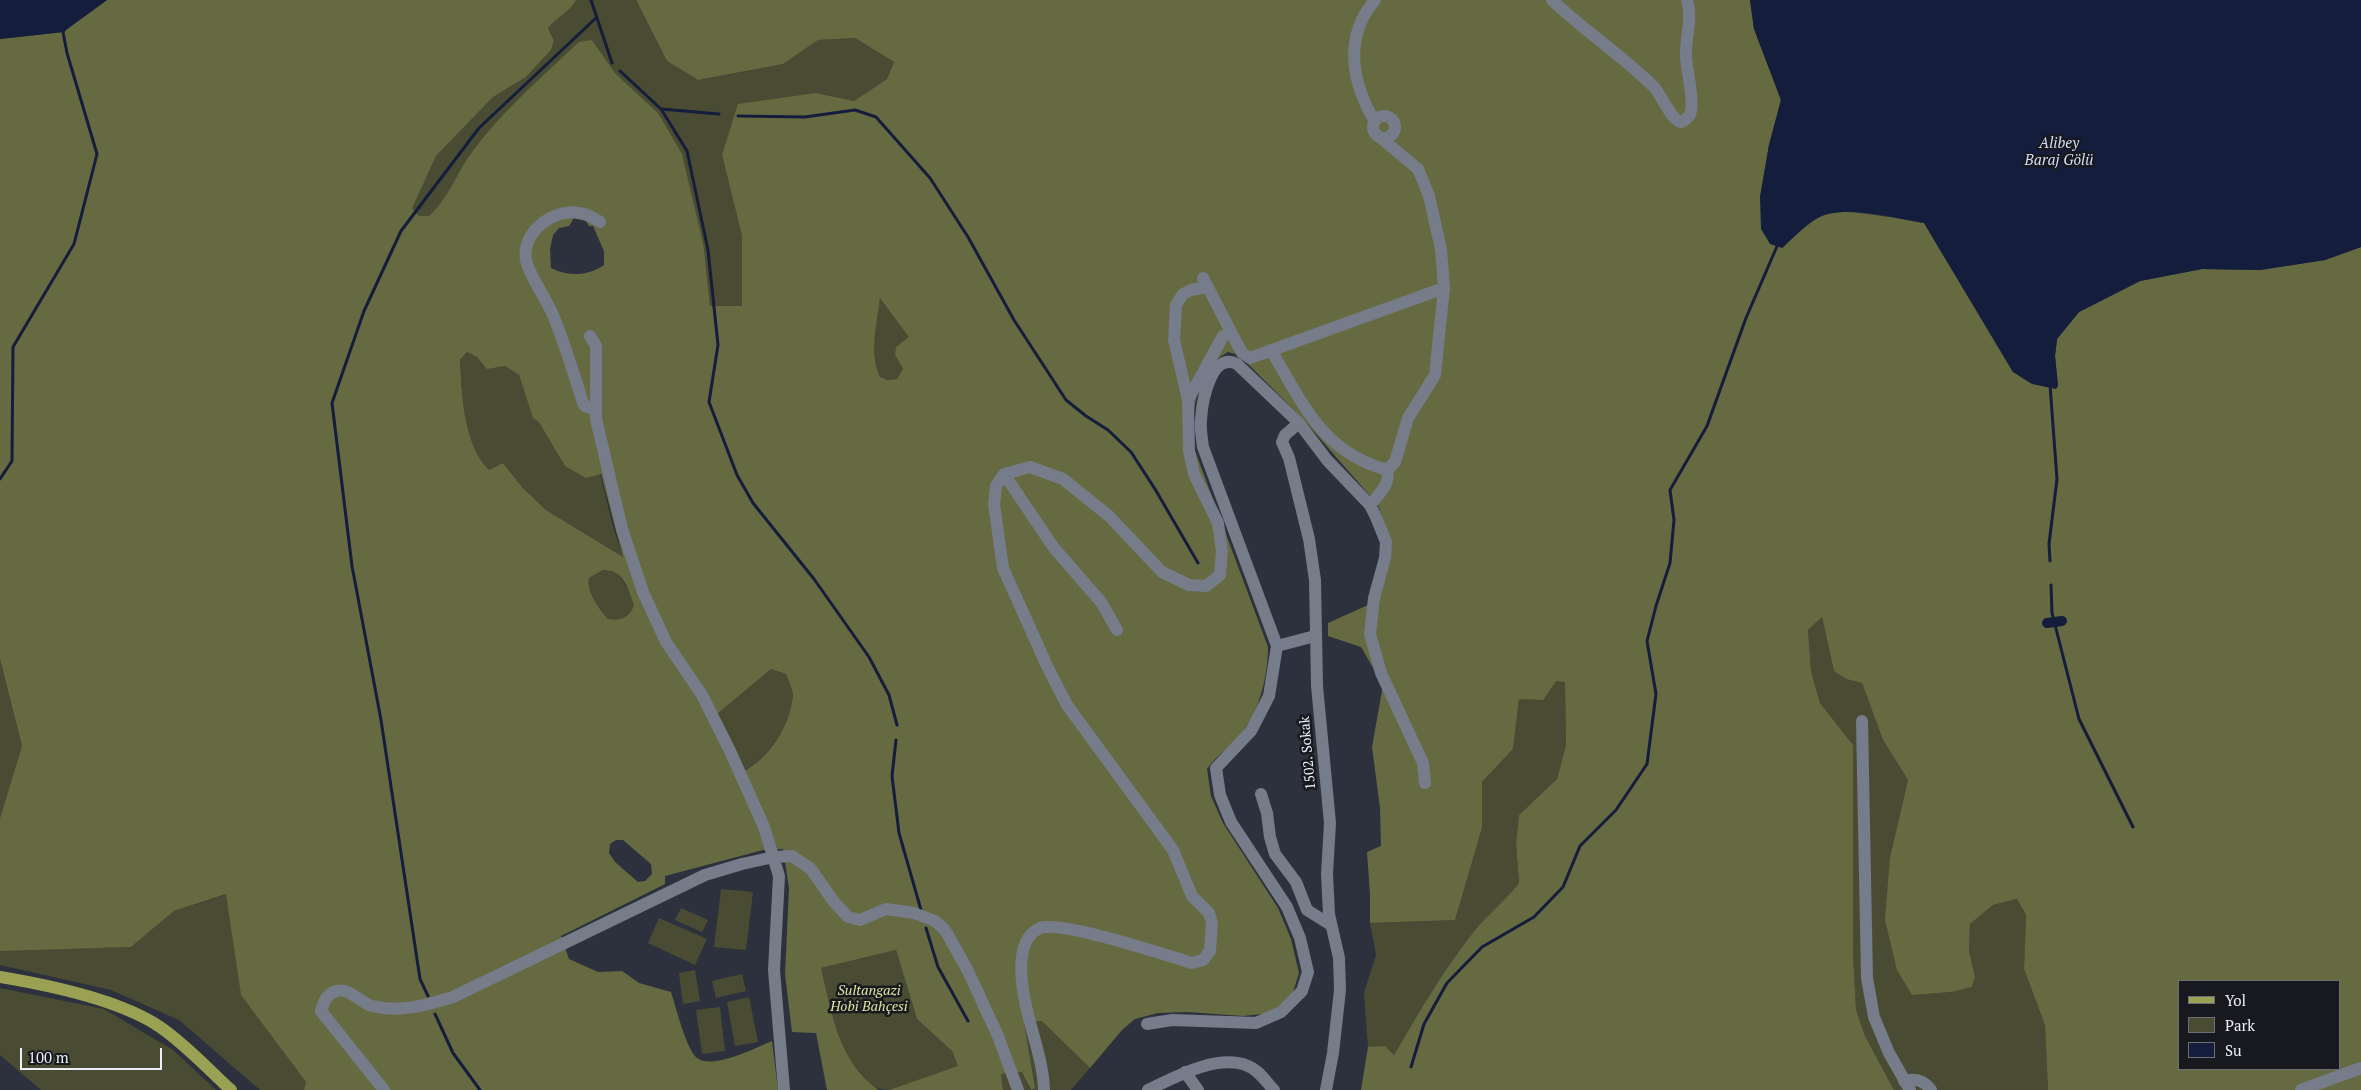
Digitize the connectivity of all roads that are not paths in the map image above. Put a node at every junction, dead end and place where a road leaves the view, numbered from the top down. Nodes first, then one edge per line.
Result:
1 (1375, 0) edge
2 (1552, 0) edge
3 (1687, 0) edge
4 (1374, 120) junction
5 (1381, 138) junction
6 (600, 222) dead end
7 (1444, 288) junction
8 (1231, 333) junction
9 (590, 336) dead end
10 (1271, 350) junction
11 (1188, 400) junction
12 (596, 410) junction
13 (1299, 423) junction
14 (1387, 470) junction
15 (1004, 474) junction
16 (1370, 505) junction
17 (1117, 630) dead end
18 (1315, 636) junction
19 (1277, 646) junction
20 (1862, 721) dead end
21 (1425, 784) dead end
22 (1261, 794) dead end
23 (774, 857) junction
24 (1287, 907) junction
25 (1307, 910) junction
26 (1331, 925) junction
27 (0, 977) edge
28 (1147, 1024) dead end
29 (2361, 1068) edge
30 (1186, 1072) junction
31 (1907, 1085) edge
32 (231, 1090) edge
33 (384, 1090) edge
34 (784, 1090) edge
35 (1018, 1090) edge
36 (1044, 1090) edge
37 (1148, 1090) edge
38 (1198, 1090) edge
39 (1274, 1090) edge
40 (1326, 1090) edge
41 (1931, 1090) edge
42 (2300, 1090) edge

1 - 4 street
2 - 3 street
4 - 5 street
4 - 5 street
5 - 7 street
6 - 12 street
7 - 10 street
7 - 14 street
8 - 10 street
8 - 11 street
8 - 11 street
9 - 12 street
10 - 14 street
11 - 15 street
12 - 23 street
13 - 16 street
13 - 18 street, 1502. Sokak
13 - 19 street
14 - 16 street
15 - 17 street
15 - 36 street
16 - 21 street
18 - 19 street
18 - 26 street, 1502. Sokak
19 - 24 street
20 - 31 street
22 - 25 street
23 - 33 street
23 - 34 street
23 - 35 street
24 - 25 street
24 - 28 street
25 - 26 street
26 - 40 street, 1502. Sokak
27 - 32 main road
29 - 42 street
30 - 37 street
30 - 38 street
30 - 39 street
31 - 41 street

